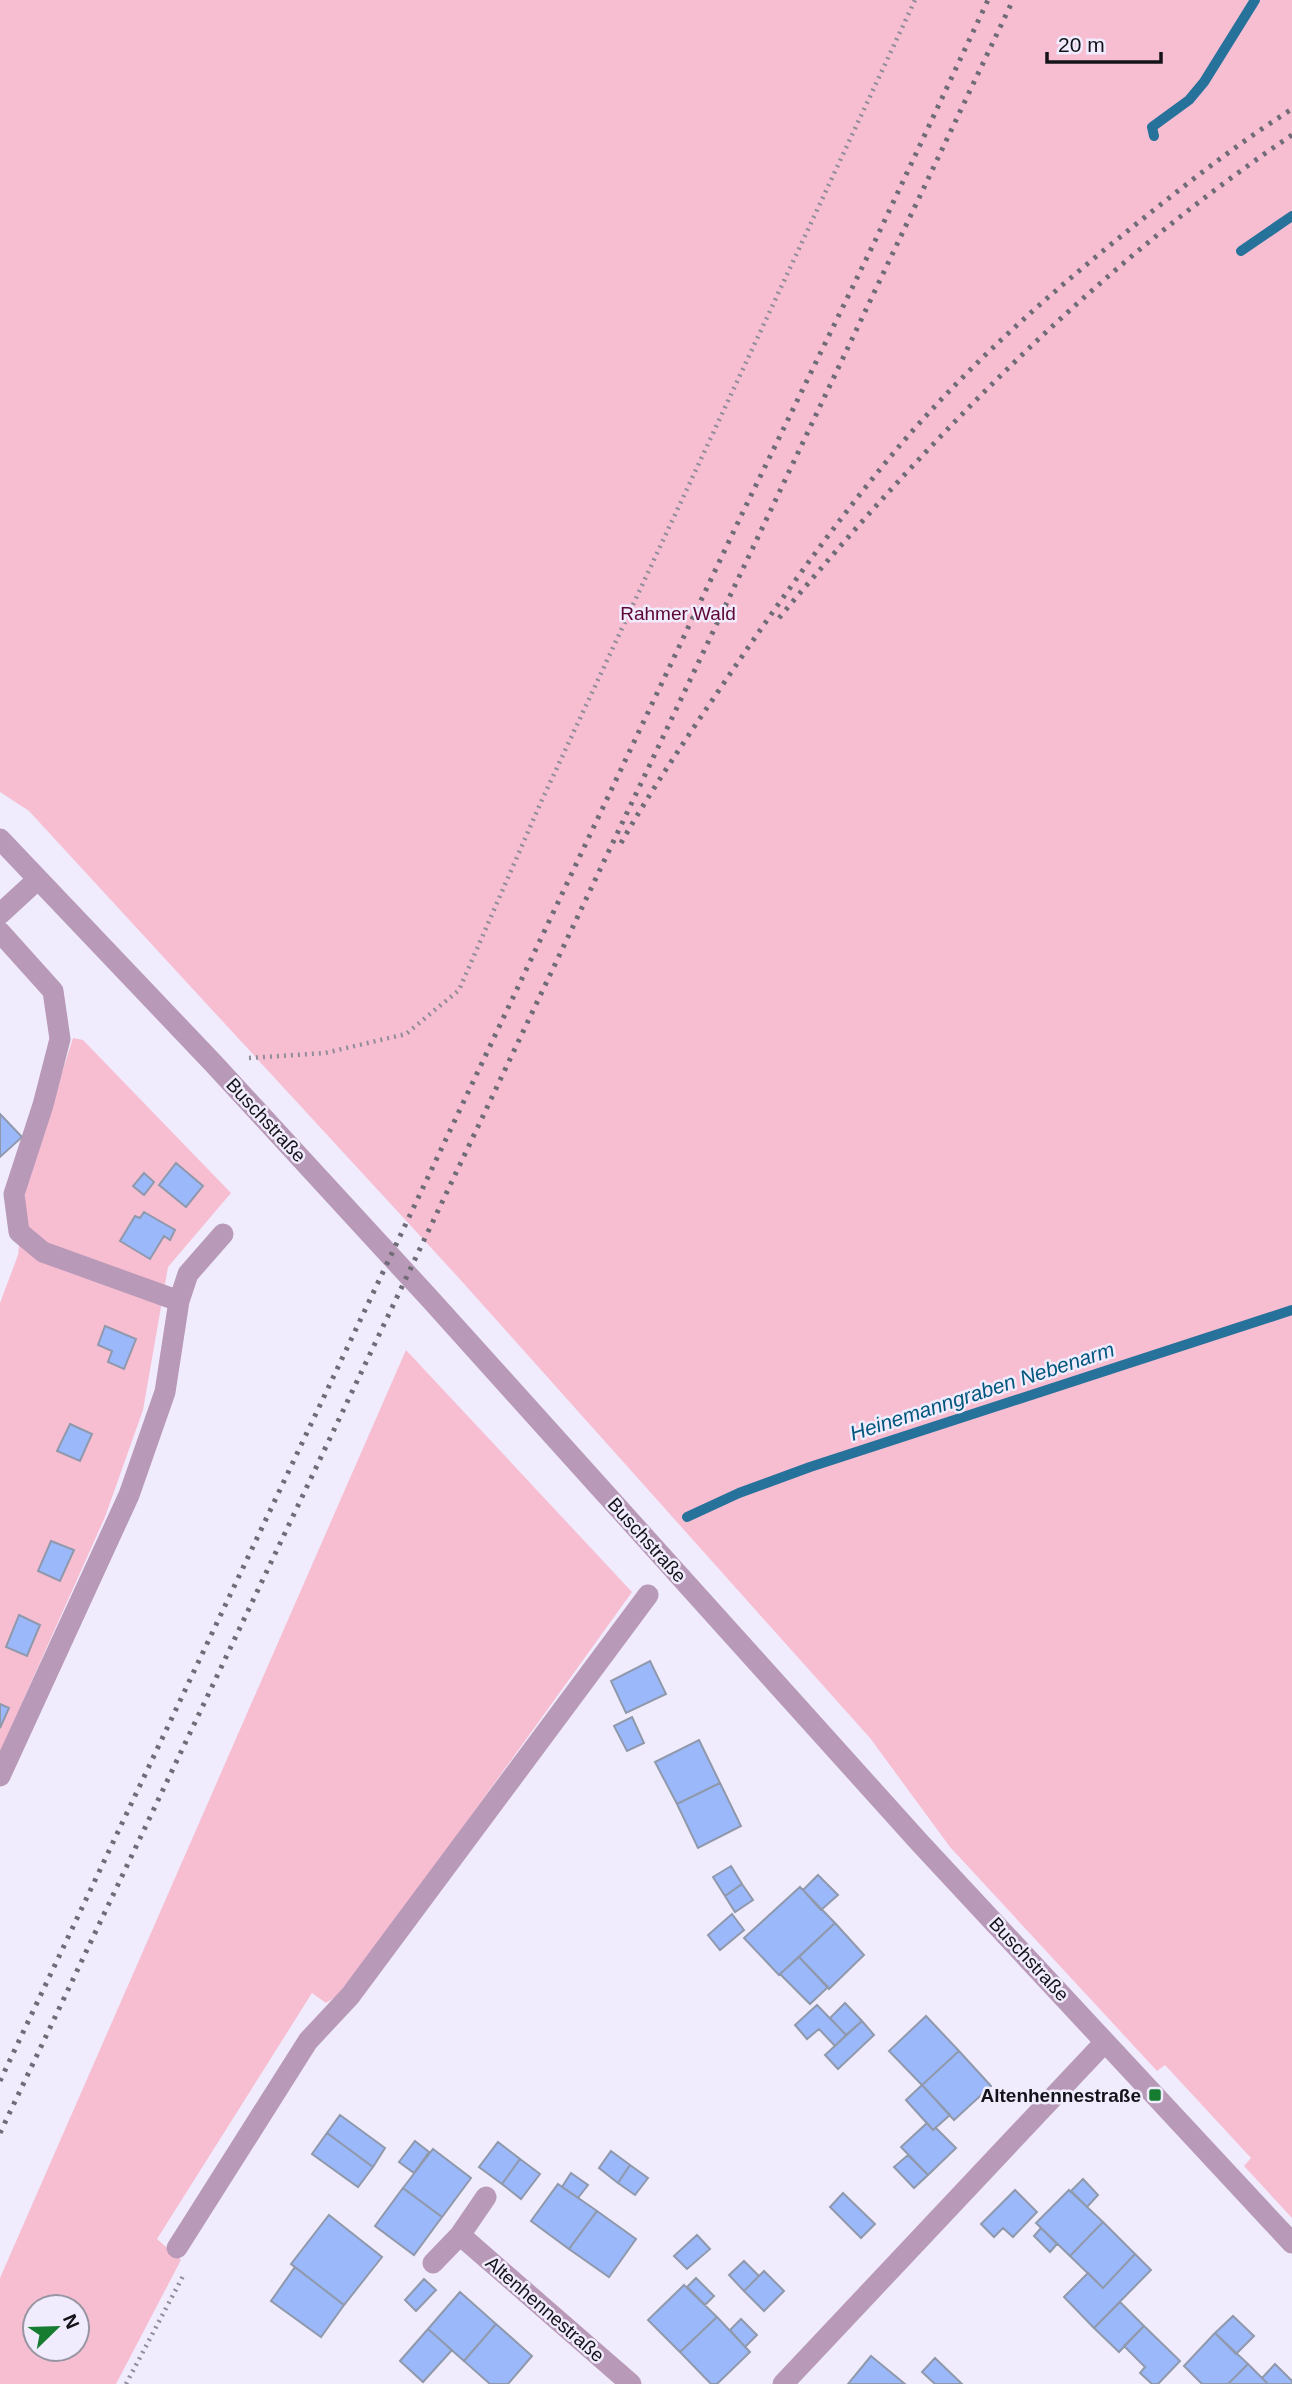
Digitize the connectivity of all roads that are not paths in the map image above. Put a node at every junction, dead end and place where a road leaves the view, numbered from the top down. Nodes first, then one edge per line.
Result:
1 (0, 839) edge
2 (38, 879) junction
3 (0, 914) edge
4 (0, 932) edge
5 (223, 1234) dead end
6 (179, 1301) junction
7 (648, 1595) dead end
8 (0, 1776) edge
9 (1105, 2042) junction
10 (486, 2197) dead end
11 (460, 2235) junction
12 (1292, 2243) edge
13 (177, 2248) road end
14 (433, 2263) dead end
15 (631, 2384) edge
16 (783, 2384) edge

1 - 2 street, Buschstraße
2 - 3 street
2 - 9 street, Buschstraße
4 - 6 street
5 - 6 street
6 - 8 street
7 - 13 street
9 - 12 street, Buschstraße
9 - 16 street
10 - 11 street
11 - 14 street
11 - 15 street, Altenhennestraße

